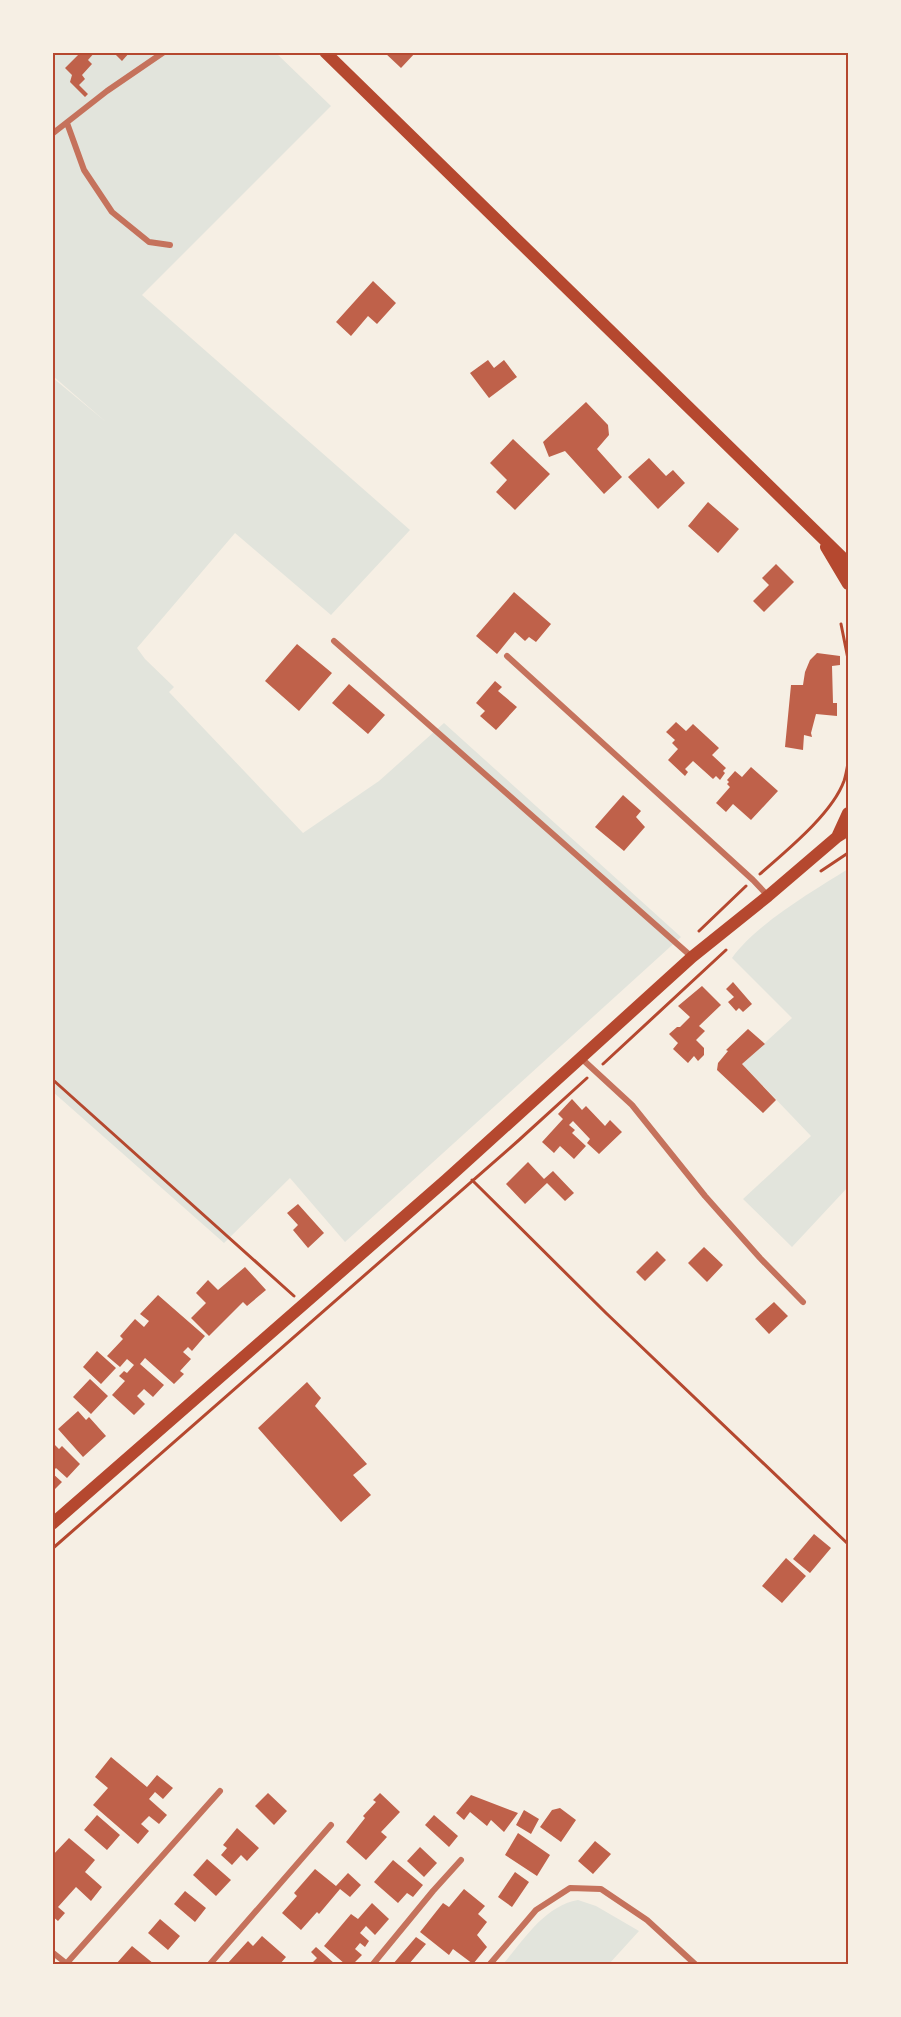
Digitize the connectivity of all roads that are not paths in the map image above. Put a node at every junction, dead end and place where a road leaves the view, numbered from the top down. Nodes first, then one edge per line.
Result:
1 (164, 52) edge
2 (326, 52) edge
3 (67, 123) junction
4 (52, 134) edge
5 (170, 245) dead end
6 (816, 531) junction
7 (849, 563) edge
8 (849, 584) edge
9 (334, 641) dead end
10 (507, 656) dead end
11 (849, 813) edge
12 (849, 830) edge
13 (837, 837) junction
14 (768, 896) junction
15 (692, 957) junction
16 (581, 1058) junction
17 (803, 1302) dead end
18 (52, 1524) edge
19 (220, 1791) dead end
20 (331, 1825) dead end
21 (462, 1860) dead end
22 (52, 1952) edge
23 (66, 1964) edge
24 (210, 1965) edge
25 (374, 1965) edge
26 (490, 1965) edge
27 (695, 1965) edge

1 - 3 street
2 - 6 main road
3 - 4 street
3 - 5 street
6 - 7 main road
6 - 8 main road
9 - 15 street
10 - 14 street
11 - 13 main road
12 - 13 main road
13 - 14 main road
14 - 15 main road
15 - 16 main road
16 - 17 street
16 - 18 main road
19 - 23 street
20 - 24 street
21 - 25 street
22 - 23 street
26 - 27 street

